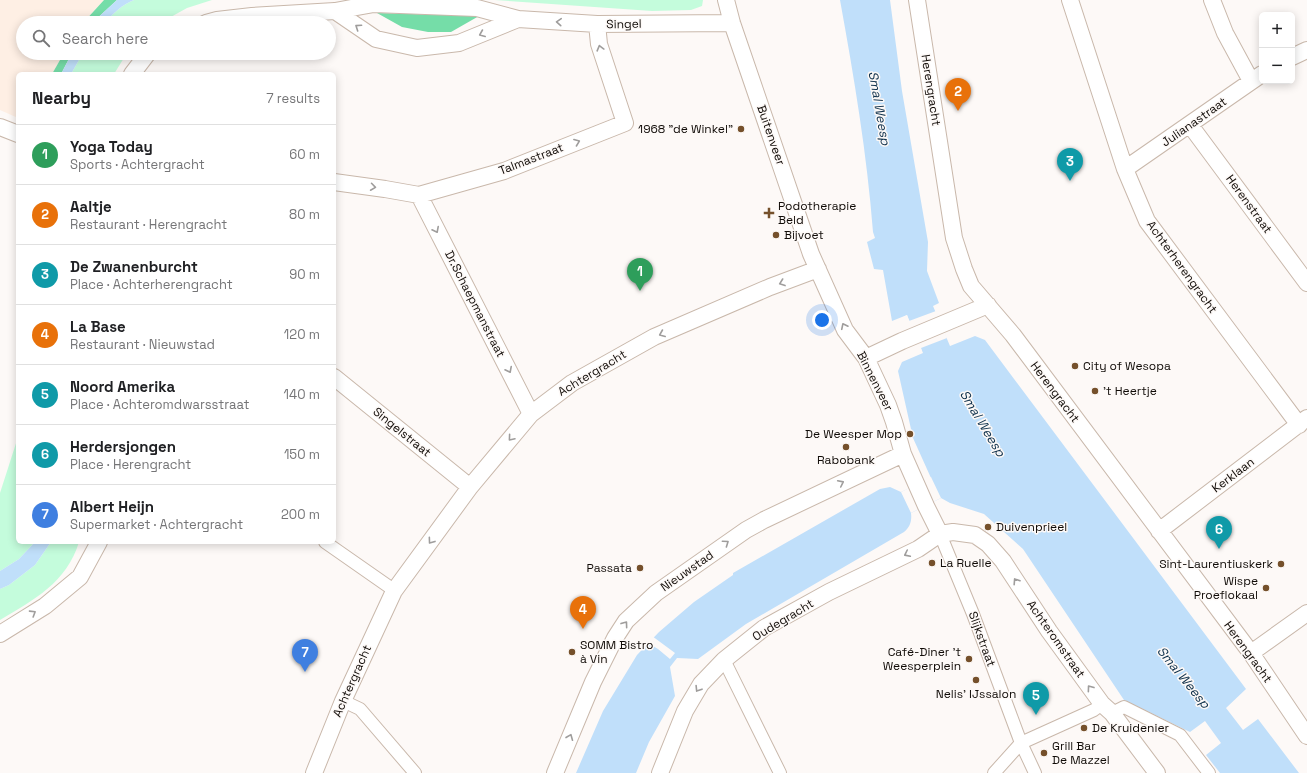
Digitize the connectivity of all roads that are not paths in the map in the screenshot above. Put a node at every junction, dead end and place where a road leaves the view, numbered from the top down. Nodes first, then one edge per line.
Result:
1 (726, 0) edge
2 (917, 0) edge
3 (1070, 0) edge
4 (1212, 0) edge
5 (335, 11) junction
6 (252, 16) edge
7 (518, 19) junction
8 (732, 23) junction
9 (598, 24) junction
10 (1307, 50) edge
11 (1295, 56) edge
12 (143, 60) edge
13 (134, 72) edge
14 (1257, 77) edge
15 (1190, 125) junction
16 (0, 127) edge
17 (16, 133) edge
18 (1125, 169) junction
19 (336, 182) edge
20 (419, 195) junction
21 (818, 269) junction
22 (1307, 283) edge
23 (988, 305) junction
24 (866, 358) junction
25 (336, 379) edge
26 (531, 414) junction
27 (1303, 422) edge
28 (903, 454) junction
29 (470, 486) junction
30 (1159, 531) junction
31 (940, 534) junction
32 (98, 544) edge
33 (328, 544) edge
34 (391, 588) junction
35 (1307, 613) edge
36 (0, 634) edge
37 (1251, 653) junction
38 (724, 660) junction
39 (343, 701) junction
40 (1107, 709) junction
41 (1307, 736) edge
42 (1021, 743) junction
43 (314, 773) edge
44 (415, 773) edge
45 (555, 773) edge
46 (660, 773) edge
47 (780, 773) edge
48 (994, 773) edge
49 (1034, 773) edge
50 (1157, 773) edge
51 (1209, 773) edge

1 - 8 street, Buitenveer
2 - 23 street, Herengracht
3 - 18 street, Achterherengracht
4 - 14 street
5 - 6 street, Singel
5 - 7 street, Singel
7 -> 5 street, Singel
9 -> 7 street, Singel
8 - 9 street, Singel
8 - 21 street, Buitenveer
20 -> 9 street, Talmastraat
10 - 11 street
12 - 13 street
14 - 15 street, Julianastraat
15 - 18 street, Julianastraat
15 - 22 street, Herenstraat
16 - 17 street
18 - 27 street, Achterherengracht
19 -> 20 street, Talmastraat
20 -> 26 street, Dr.Schaepmanstraat
24 -> 21 street, Binnenveer
21 -> 26 street, Achtergracht
23 - 24 street
23 - 30 street, Herengracht
24 - 28 street, Binnenveer
25 - 29 street, Singelstraat
26 -> 29 street, Achtergracht
27 - 30 street, Kerklaan
28 - 31 street, Slijkstraat
45 -> 28 street, Nieuwstad
29 -> 34 street, Achtergracht
30 - 37 street, Herengracht
31 -> 38 street, Oudegracht
40 -> 31 street, Achteromstraat
31 - 42 street, Slijkstraat
36 -> 32 street
33 - 34 street
34 - 39 street, Achtergracht
35 - 37 street
37 - 41 street, Herengracht
38 -> 46 street, Oudegracht
38 - 47 street
39 - 43 street, Achtergracht
39 - 44 street
40 - 42 street
40 - 50 street, Achteromstraat
40 - 51 street
42 - 48 street
42 - 49 street, Slijkstraat

